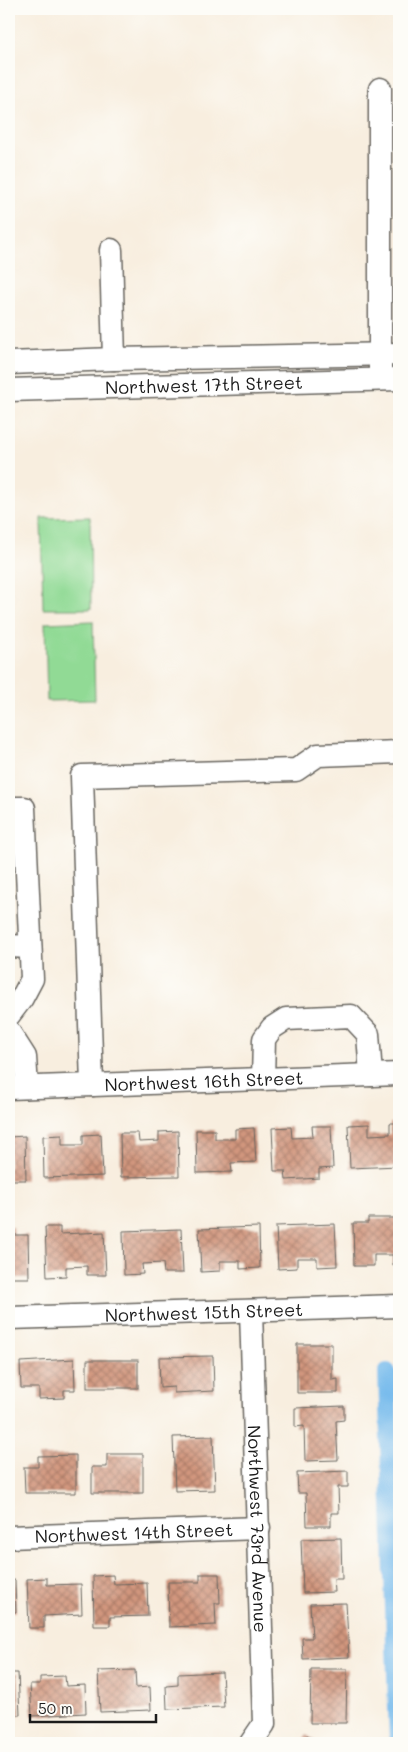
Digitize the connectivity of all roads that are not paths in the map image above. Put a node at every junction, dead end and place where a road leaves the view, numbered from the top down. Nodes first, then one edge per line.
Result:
1 (380, 89) dead end
2 (390, 236) edge
3 (111, 250) dead end
4 (390, 355) edge
5 (114, 359) junction
6 (9, 363) edge
7 (390, 380) edge
8 (9, 390) edge
9 (399, 752) edge
10 (9, 808) edge
11 (19, 946) edge
12 (9, 1015) edge
13 (9, 1032) edge
14 (399, 1074) edge
15 (371, 1075) junction
16 (263, 1079) junction
17 (92, 1085) junction
18 (18, 1087) edge
19 (399, 1306) edge
20 (251, 1311) junction
21 (9, 1318) edge
22 (259, 1528) junction
23 (9, 1537) edge
24 (251, 1743) edge

1 - 2 street
2 - 4 street
3 - 5 street
4 - 5 street, Northwest 17th Street
4 - 7 street
5 - 6 street, Northwest 17th Street
7 - 8 street, Northwest 17th Street
9 - 17 street
10 - 11 street
11 - 12 street
13 - 18 street
14 - 15 street, Northwest 16th Street
15 - 16 street, Northwest 16th Street
15 - 16 street
16 - 17 street, Northwest 16th Street
17 - 18 street, Northwest 16th Street
19 - 20 street, Northwest 15th Street
20 - 21 street, Northwest 15th Street
20 - 22 street, Northwest 73rd Avenue
22 - 23 street, Northwest 14th Street
22 - 24 street, Northwest 73rd Avenue

